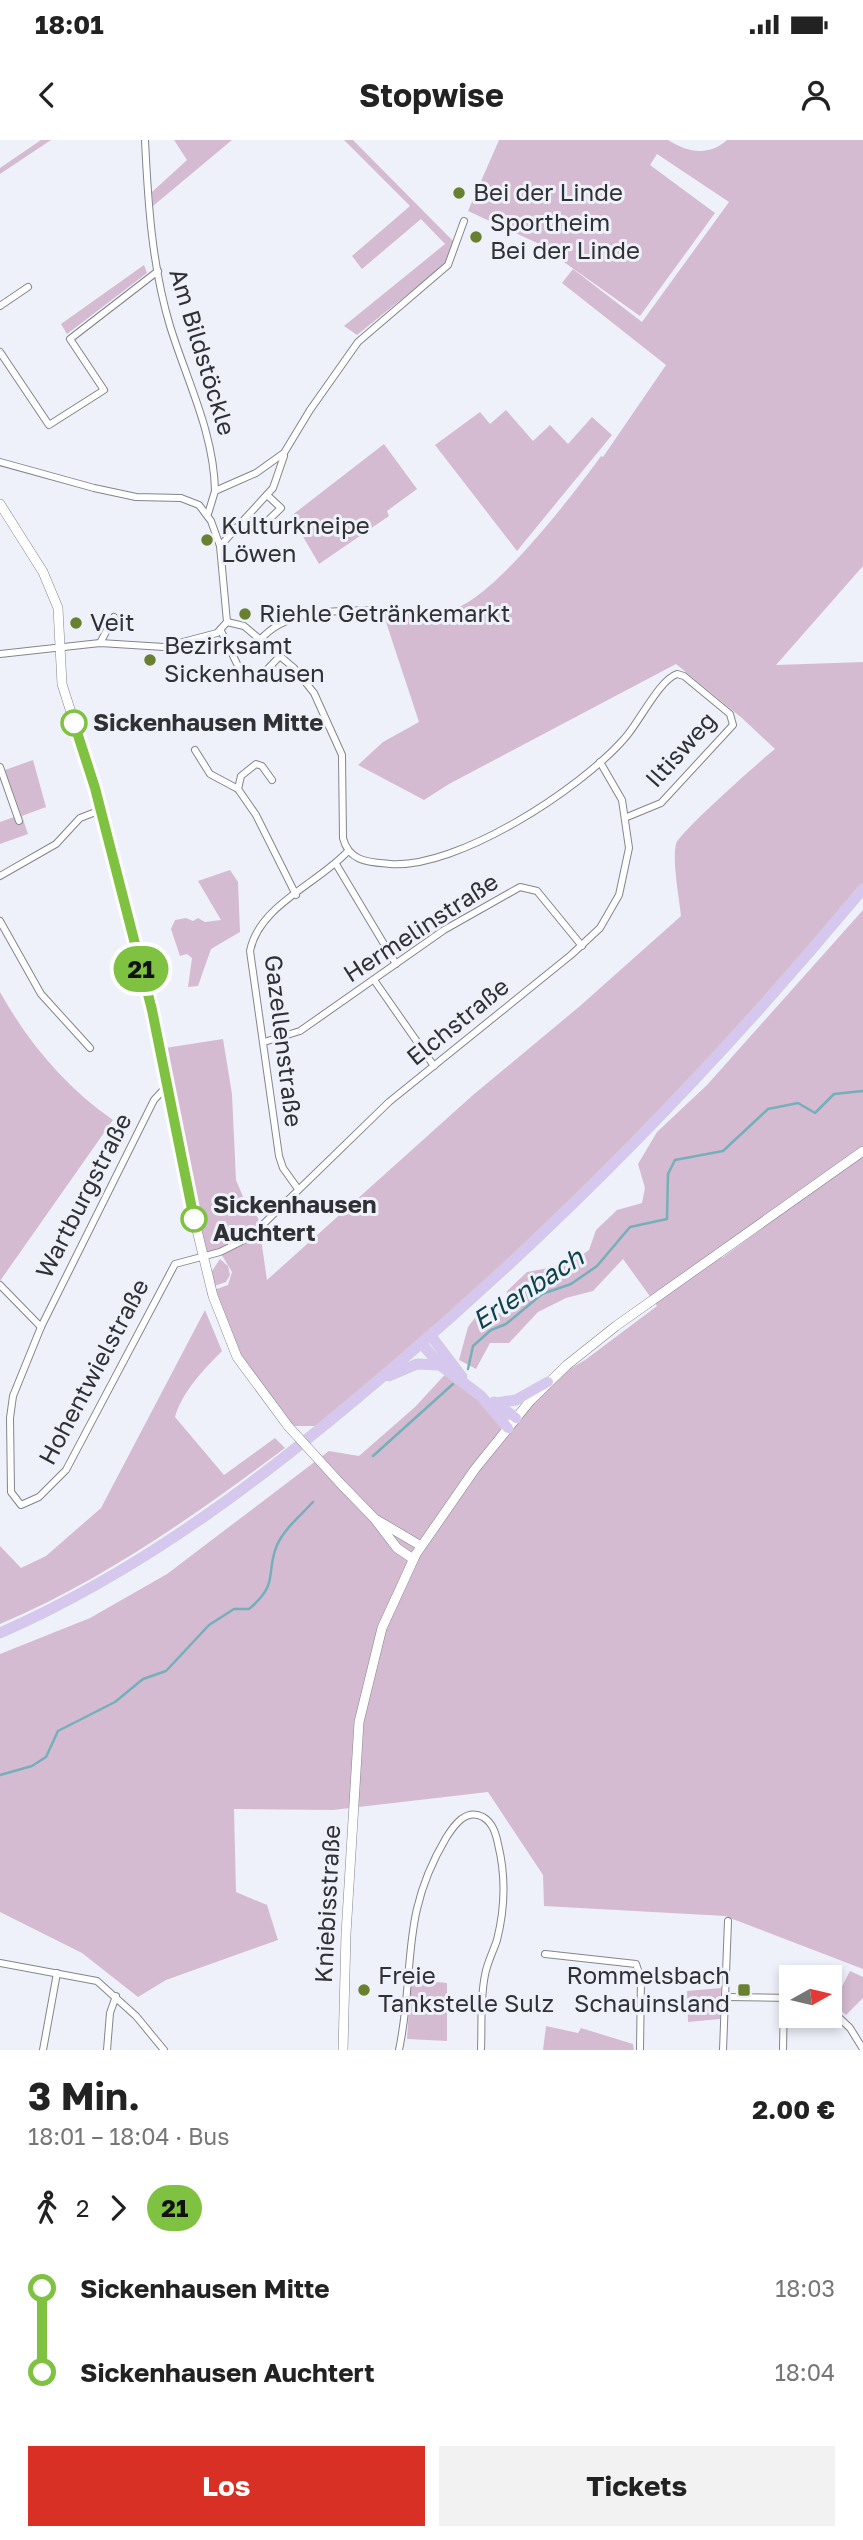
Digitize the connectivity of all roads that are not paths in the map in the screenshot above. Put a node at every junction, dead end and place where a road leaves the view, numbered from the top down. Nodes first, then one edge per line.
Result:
1 (145, 140) edge
2 (464, 220) dead end
3 (158, 271) junction
4 (28, 287) dead end
5 (0, 306) edge
6 (0, 352) edge
7 (284, 453) junction
8 (0, 462) edge
9 (215, 491) junction
10 (267, 495) junction
11 (0, 505) edge
12 (206, 512) junction
13 (241, 524) junction
14 (219, 547) junction
15 (377, 610) dead end
16 (114, 617) dead end
17 (227, 622) junction
18 (221, 631) junction
19 (260, 640) junction
20 (100, 643) junction
21 (61, 648) junction
22 (0, 654) edge
23 (280, 656) junction
24 (195, 750) dead end
25 (600, 762) junction
26 (0, 767) edge
27 (272, 780) dead end
28 (2, 782) edge
29 (238, 789) junction
30 (101, 810) junction
31 (626, 817) junction
32 (19, 821) dead end
33 (348, 851) junction
34 (336, 864) junction
35 (0, 876) edge
36 (863, 889) edge
37 (296, 895) junction
38 (0, 921) edge
39 (582, 946) junction
40 (396, 964) junction
41 (374, 980) junction
42 (264, 1042) junction
43 (90, 1048) dead end
44 (434, 1066) junction
45 (167, 1086) junction
46 (863, 1152) edge
47 (298, 1189) junction
48 (204, 1258) junction
49 (0, 1285) edge
50 (41, 1327) junction
51 (431, 1336) junction
52 (422, 1343) junction
53 (440, 1365) junction
54 (464, 1380) junction
55 (548, 1382) junction
56 (376, 1383) junction
57 (481, 1396) junction
58 (496, 1403) junction
59 (516, 1418) junction
60 (508, 1428) junction
61 (17, 1503) joint
62 (374, 1518) junction
63 (421, 1546) junction
64 (413, 1559) junction
65 (0, 1633) edge
66 (728, 1921) dead end
67 (545, 1954) dead end
68 (0, 1963) edge
69 (57, 1973) junction
70 (116, 1996) junction
71 (725, 1997) junction
72 (779, 1997) edge
73 (842, 2019) edge
74 (785, 2028) edge
75 (863, 2049) edge
76 (43, 2050) edge
77 (107, 2050) edge
78 (164, 2050) edge
79 (343, 2050) edge
80 (399, 2050) edge
81 (481, 2050) edge
82 (640, 2050) edge
83 (723, 2050) edge
84 (783, 2050) edge

1 - 3 street, Am Bildstöckle
2 - 7 street
3 - 6 street
3 - 9 street, Am Bildstöckle
4 - 5 street
7 - 9 street
7 - 10 street
8 - 12 street
9 - 12 street
10 - 13 street
10 - 13 street
11 - 21 street
12 - 14 street
13 - 14 street
14 - 17 street
15 - 19 street
16 - 20 street
17 - 18 street
17 - 19 street
18 - 20 street
18 - 23 street
19 - 23 street
20 - 21 street
21 - 22 street
21 - 30 street
23 - 33 street
24 - 29 street
25 - 31 street, Elchstraße
25 - 31 street, Iltisweg
25 - 33 street
26 - 28 street
27 - 29 street
28 - 32 street
29 - 37 street
30 - 35 street
30 - 45 street
31 - 39 street, Elchstraße
33 - 34 street, Gazellenstraße
34 - 37 street, Gazellenstraße
34 - 40 street
36 - 51 main road
37 - 42 street, Gazellenstraße
38 - 43 street
39 - 40 street, Hermelinstraße
39 - 44 street, Elchstraße
40 - 41 street, Hermelinstraße
41 - 42 street, Hermelinstraße
41 - 44 street
42 - 47 street, Gazellenstraße
44 - 47 street, Elchstraße
45 - 48 street
45 - 50 street, Wartburgstraße
46 - 55 street, Kniebisstraße
47 - 48 street, Elchstraße
48 - 61 street, Hohentwielstraße
48 - 62 street, bridge
49 - 50 street, Wartburgstraße
50 - 61 street, Wartburgstraße
51 - 52 main road
51 - 54 main road
52 - 53 main road
52 - 56 main road
53 - 54 main road
53 - 56 main road
54 - 57 main road
55 - 58 main road
55 - 59 street, Kniebisstraße
56 - 65 main road
57 - 58 main road
57 - 60 main road
58 - 59 main road
59 - 60 street, Kniebisstraße
60 - 63 street, Kniebisstraße
62 - 63 street
62 - 64 street
63 - 64 street, Kniebisstraße
64 - 79 street, Kniebisstraße
66 - 71 street
67 - 82 street
68 - 69 street
69 - 70 street
69 - 76 street
70 - 77 street
70 - 78 street
71 - 72 street
71 - 83 street
73 - 75 street
74 - 84 street
80 - 81 street

